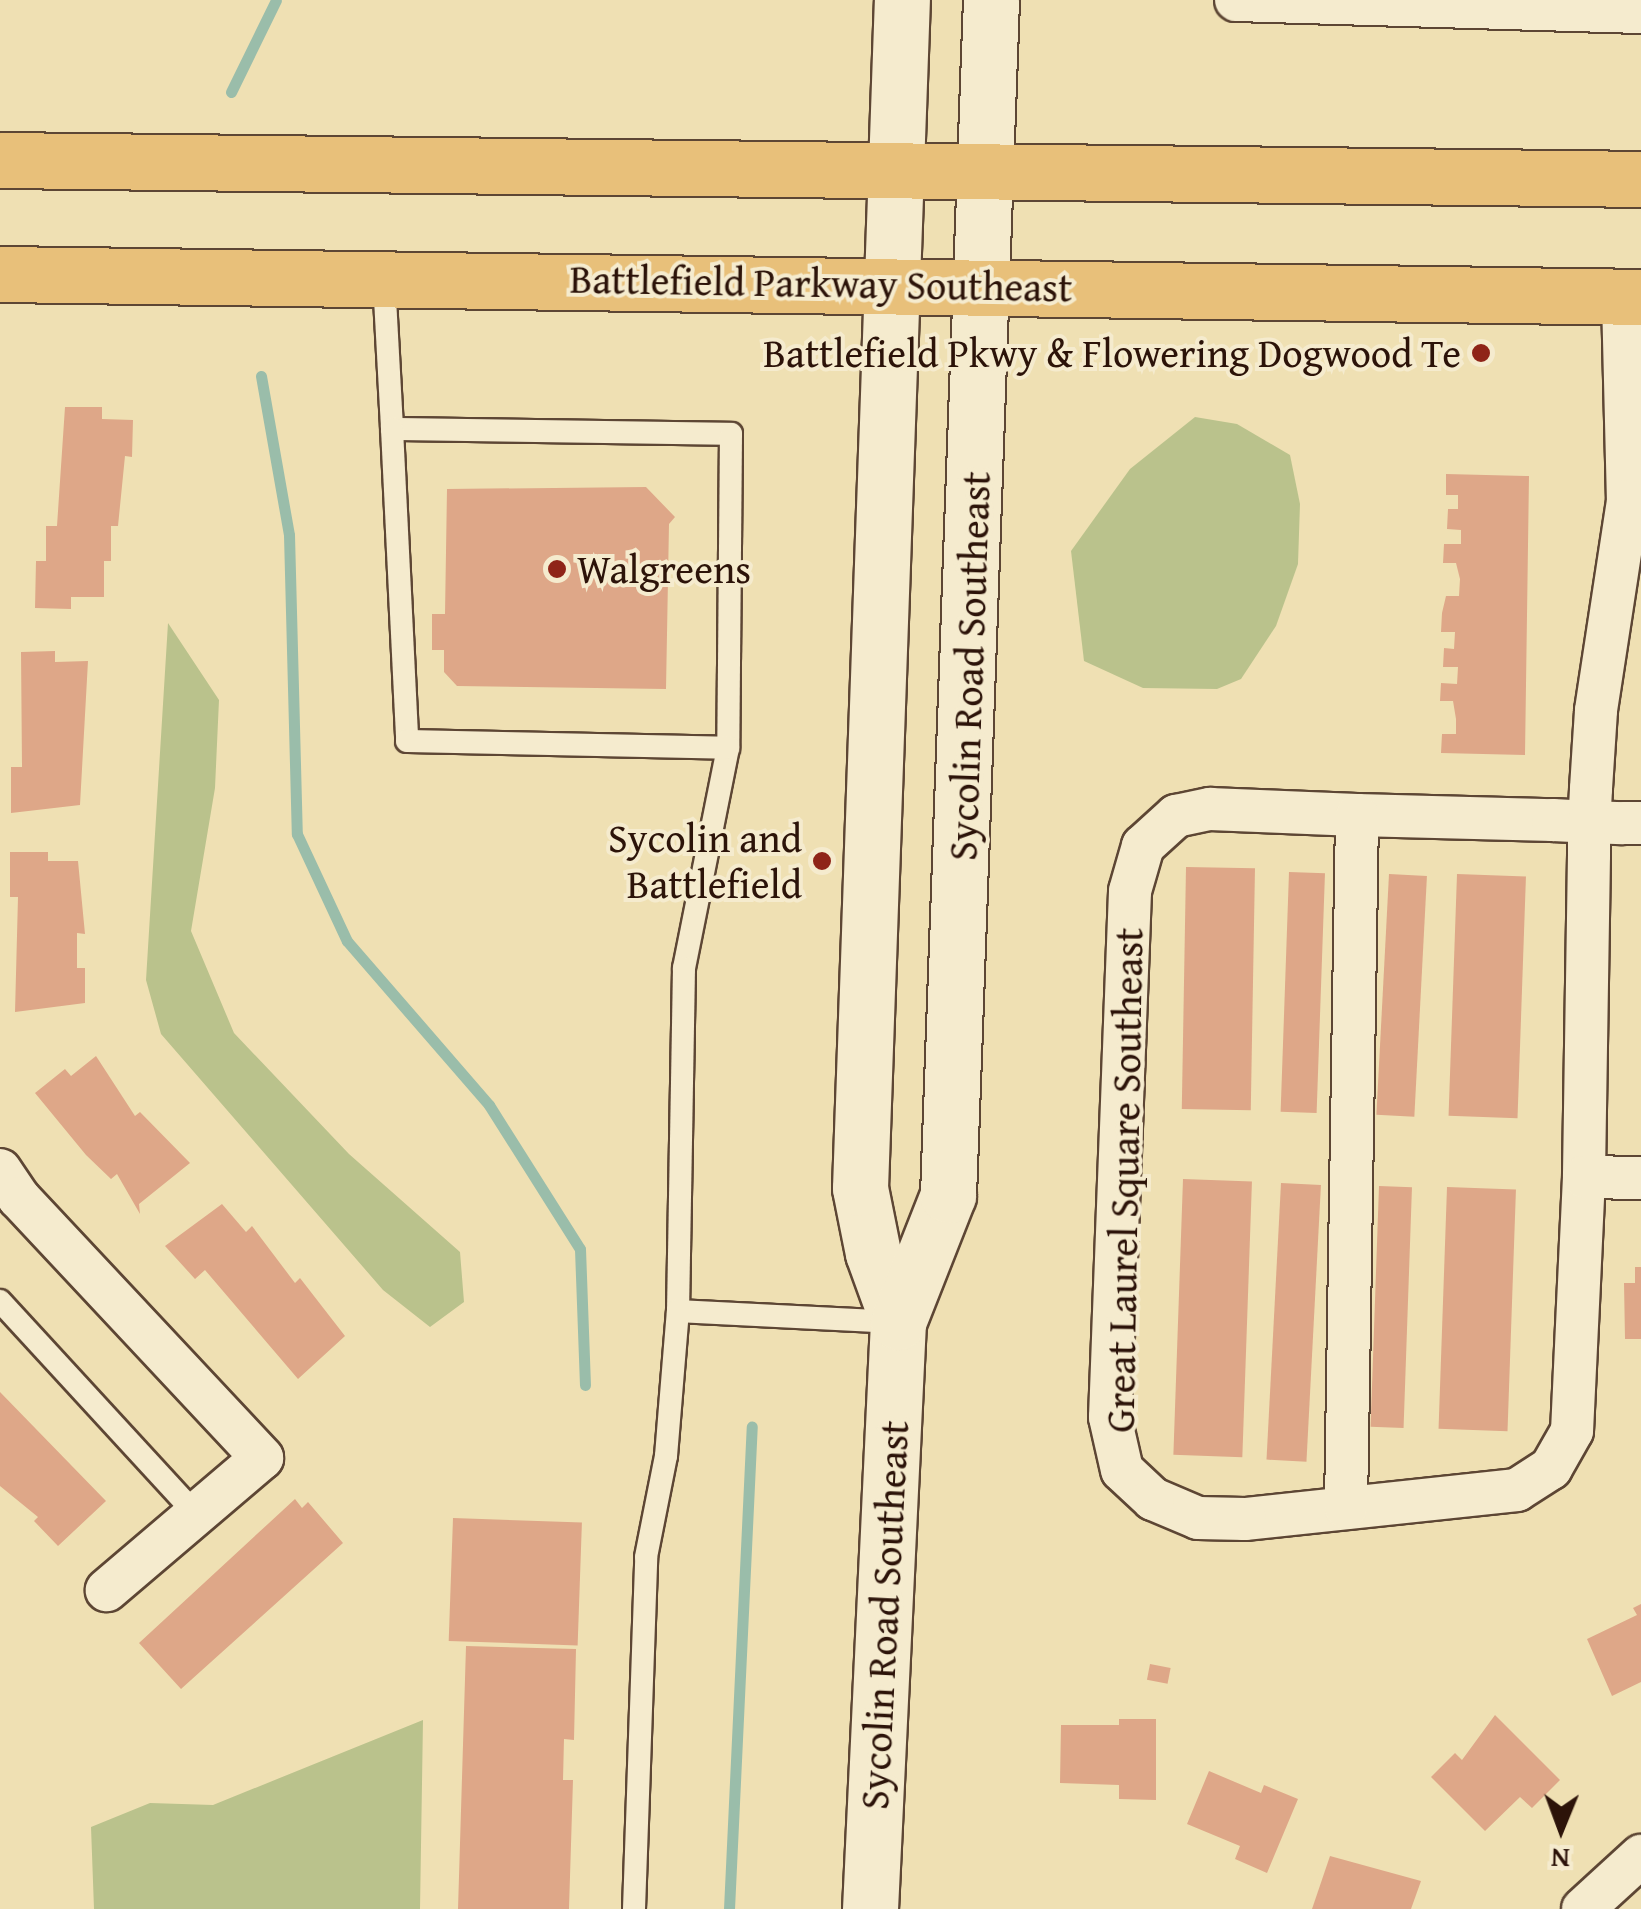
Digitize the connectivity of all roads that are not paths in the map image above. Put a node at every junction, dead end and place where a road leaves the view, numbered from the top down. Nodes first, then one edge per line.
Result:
1 (902, 0) edge
2 (991, 0) edge
3 (1236, 0) edge
4 (1401, 2) edge
5 (1641, 12) edge
6 (0, 160) edge
7 (987, 169) junction
8 (896, 170) junction
9 (1641, 180) edge
10 (0, 274) edge
11 (384, 280) junction
12 (892, 284) junction
13 (982, 285) junction
14 (1632, 297) edge
15 (392, 428) junction
16 (728, 748) junction
17 (1357, 814) junction
18 (1589, 822) junction
19 (1641, 824) edge
20 (1584, 1177) junction
21 (1641, 1178) edge
22 (6, 1195) edge
23 (0, 1302) edge
24 (678, 1310) junction
25 (898, 1322) junction
26 (1346, 1508) junction
27 (196, 1514) junction
28 (107, 1590) dead end
29 (1641, 1856) edge
30 (634, 1909) edge
31 (870, 1909) edge
32 (1584, 1909) edge

1 - 8 main road, Sycolin Road Southeast
2 - 7 main road, Sycolin Road Southeast
3 - 4 street
4 - 5 street
6 - 8 main road
7 - 8 main road
7 - 9 main road
7 - 13 main road, Sycolin Road Southeast
8 - 12 main road, Sycolin Road Southeast
10 - 11 main road, Battlefield Parkway Southeast
11 - 12 main road, Battlefield Parkway Southeast
11 - 15 lane
12 - 13 main road, Battlefield Parkway Southeast
12 - 25 main road, Sycolin Road Southeast
13 - 14 main road, Battlefield Parkway Southeast
13 - 25 main road, Sycolin Road Southeast
14 - 18 street
15 - 16 lane
15 - 16 lane
16 - 24 lane
17 - 18 street, Great Laurel Square Southeast
17 - 26 street
17 - 26 street, Great Laurel Square Southeast
18 - 19 street, Great Laurel Square Southeast
18 - 20 street, Great Laurel Square Southeast
20 - 21 street
20 - 26 street, Great Laurel Square Southeast
22 - 27 street
23 - 27 lane
24 - 25 lane
24 - 30 lane
25 - 31 main road, Sycolin Road Southeast
27 - 28 street
29 - 32 street

